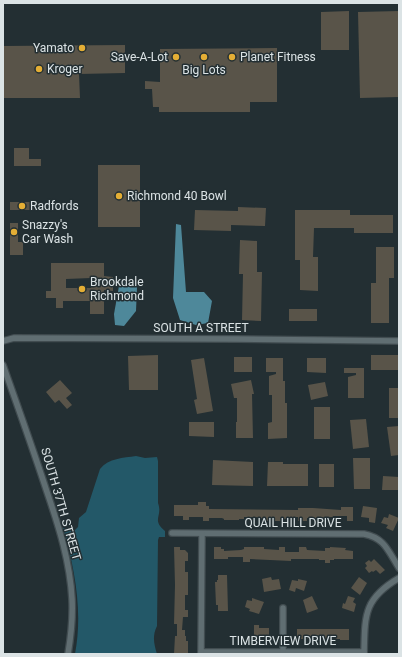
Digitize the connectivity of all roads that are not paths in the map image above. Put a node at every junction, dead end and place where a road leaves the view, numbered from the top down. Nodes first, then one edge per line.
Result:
1 (3, 341) edge
2 (399, 341) edge
3 (3, 365) edge
4 (172, 533) dead end
5 (202, 534) junction
6 (399, 568) edge
7 (399, 578) edge
8 (283, 608) dead end
9 (283, 652) junction
10 (201, 653) edge
11 (364, 653) edge
12 (68, 654) edge

1 - 2 street, SOUTH A STREET
3 - 12 street, SOUTH 37TH STREET
4 - 5 street, QUAIL HILL DRIVE
5 - 6 street, QUAIL HILL DRIVE
5 - 10 street
7 - 11 street
8 - 9 street
9 - 10 street, TIMBERVIEW DRIVE
9 - 11 street, TIMBERVIEW DRIVE

